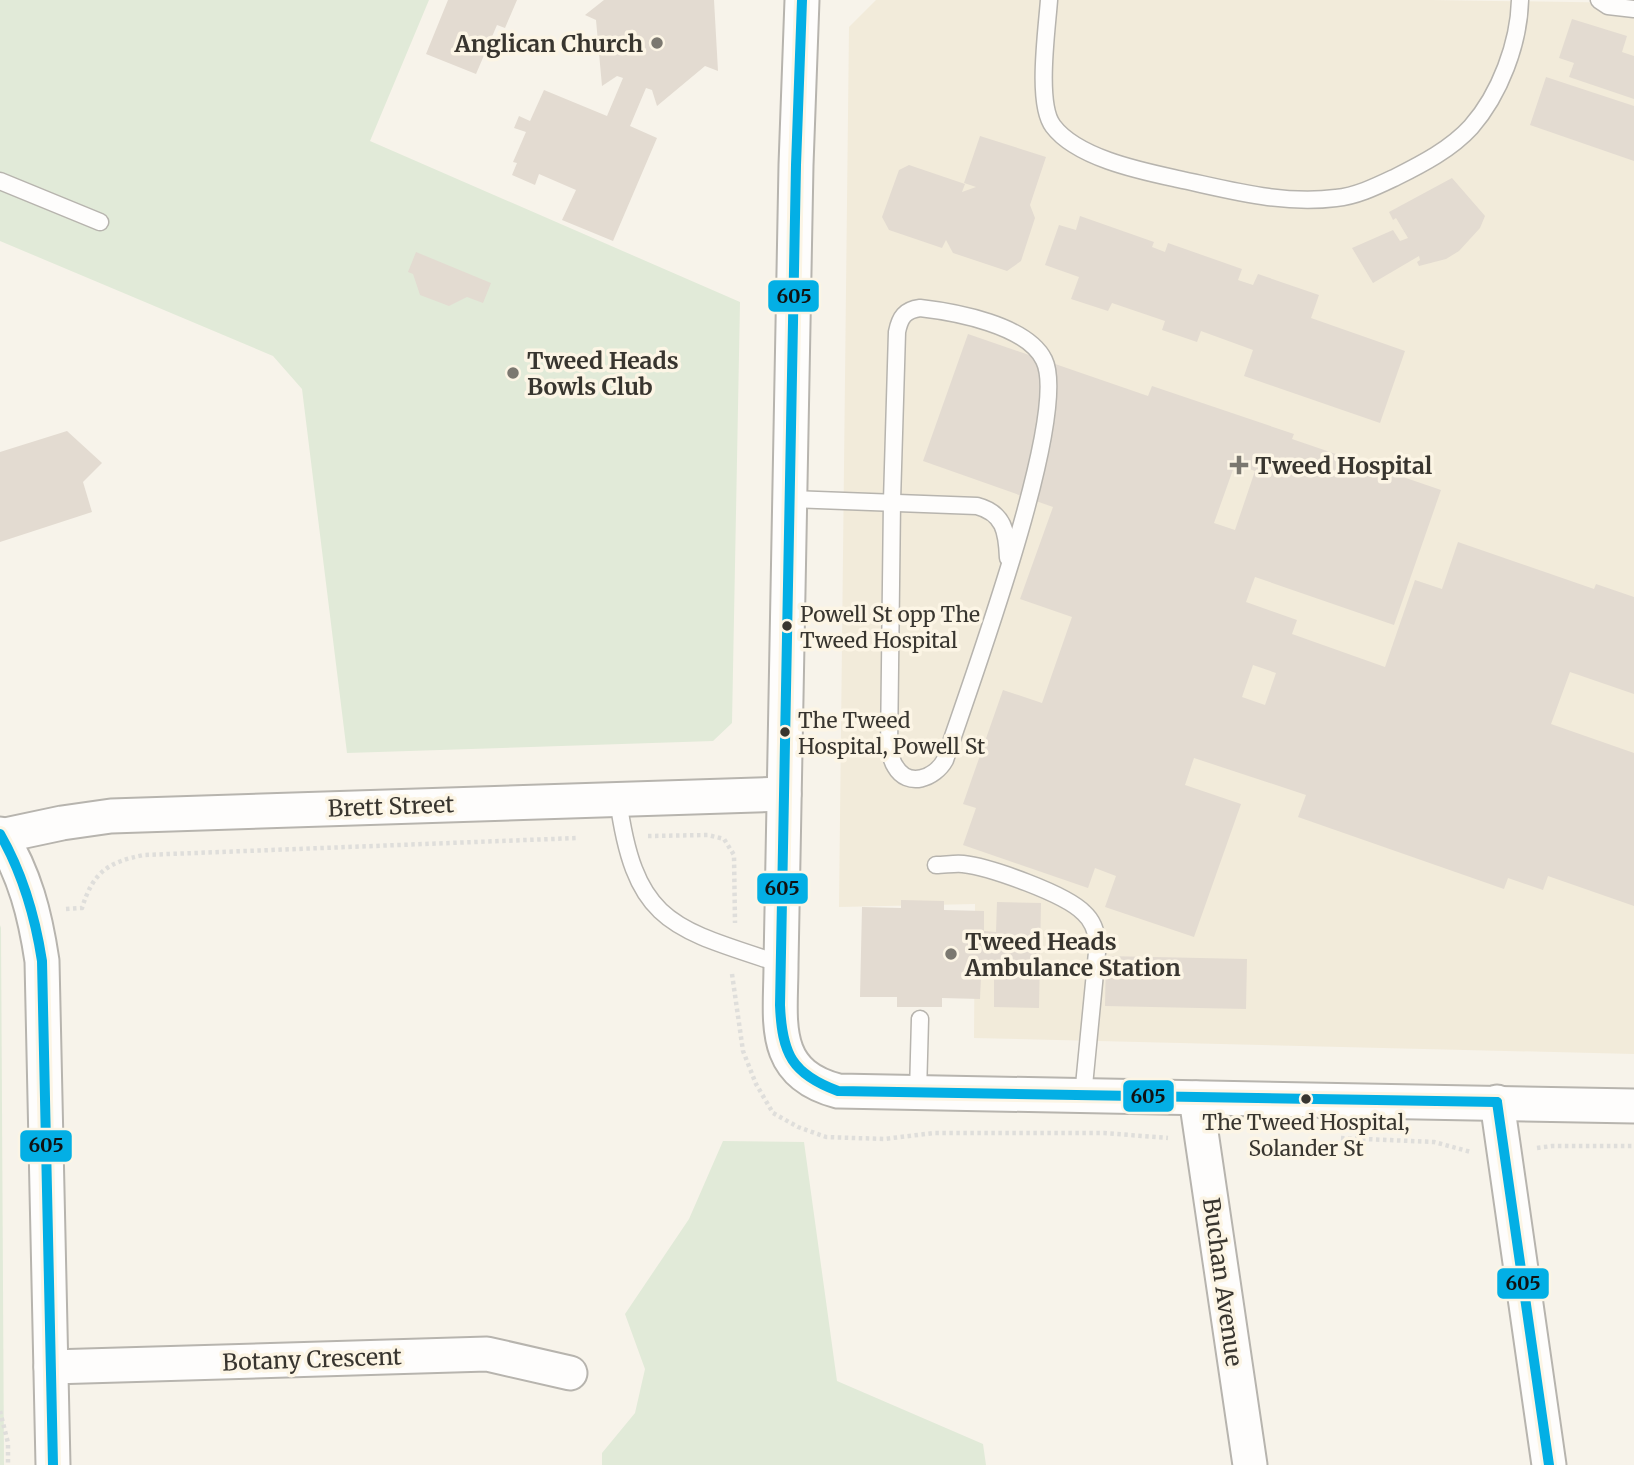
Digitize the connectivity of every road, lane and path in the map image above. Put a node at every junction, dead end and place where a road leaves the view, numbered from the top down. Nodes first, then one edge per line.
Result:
1 (802, 0) edge
2 (1049, 0) edge
3 (1520, 0) edge
4 (1599, 0) edge
5 (1634, 9) edge
6 (0, 181) edge
7 (100, 222) dead end
8 (791, 499) junction
9 (892, 501) junction
10 (1009, 570) junction
11 (784, 794) junction
12 (618, 799) junction
13 (1, 835) edge
14 (936, 865) dead end
15 (781, 964) junction
16 (920, 1019) dead end
17 (918, 1093) junction
18 (1083, 1096) junction
19 (1196, 1098) junction
20 (1497, 1102) junction
21 (1634, 1106) edge
22 (51, 1367) junction
23 (570, 1373) dead end
24 (0, 1411) edge
25 (8, 1465) edge
26 (53, 1465) edge
27 (1250, 1465) edge
28 (1549, 1465) edge

1 - 8 street
2 - 3 lane
4 - 5 lane
6 - 7 lane
8 - 9 lane
8 - 11 street
9 - 10 lane
9 - 10 lane
9 - 10 lane
11 - 12 street, Brett Street
11 - 15 street
12 - 13 street, Brett Street
12 - 15 lane
13 - 22 street
14 - 18 lane
15 - 17 street
16 - 17 lane
17 - 18 street
18 - 19 street
19 - 20 street
19 - 27 street, Buchan Avenue
20 - 21 street
20 - 28 street
22 - 23 street, Botany Crescent
22 - 26 street
24 - 25 path

